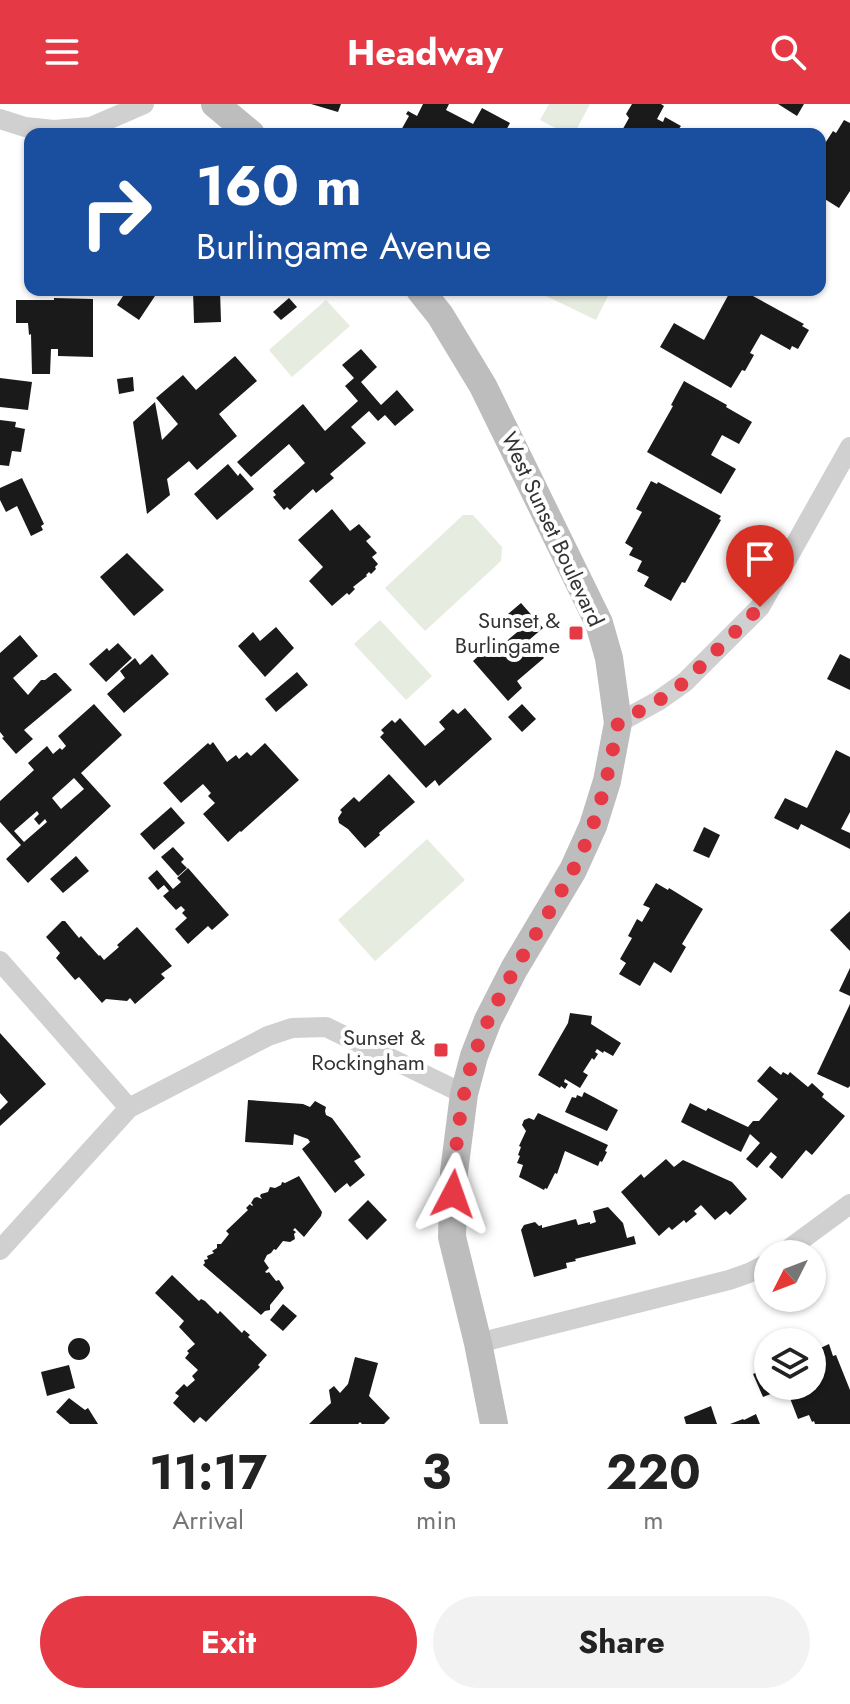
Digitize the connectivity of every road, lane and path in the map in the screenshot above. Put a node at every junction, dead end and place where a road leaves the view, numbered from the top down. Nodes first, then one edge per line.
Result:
1 (144, 104) edge
2 (215, 104) edge
3 (0, 119) edge
4 (35, 128) edge
5 (79, 128) edge
6 (244, 128) edge
7 (425, 296) edge
8 (850, 447) edge
9 (618, 723) junction
10 (0, 961) edge
11 (464, 1094) junction
12 (129, 1108) junction
13 (850, 1204) edge
14 (801, 1240) edge
15 (0, 1250) edge
16 (754, 1270) edge
17 (478, 1343) junction
18 (494, 1424) edge

1 - 5 street
2 - 6 main road
3 - 4 street
7 - 9 main road, West Sunset Boulevard
8 - 9 street
9 - 11 main road, West Sunset Boulevard
10 - 12 street
11 - 12 street
11 - 17 main road, West Sunset Boulevard
12 - 15 street
13 - 14 street
16 - 17 street
17 - 18 main road, West Sunset Boulevard

